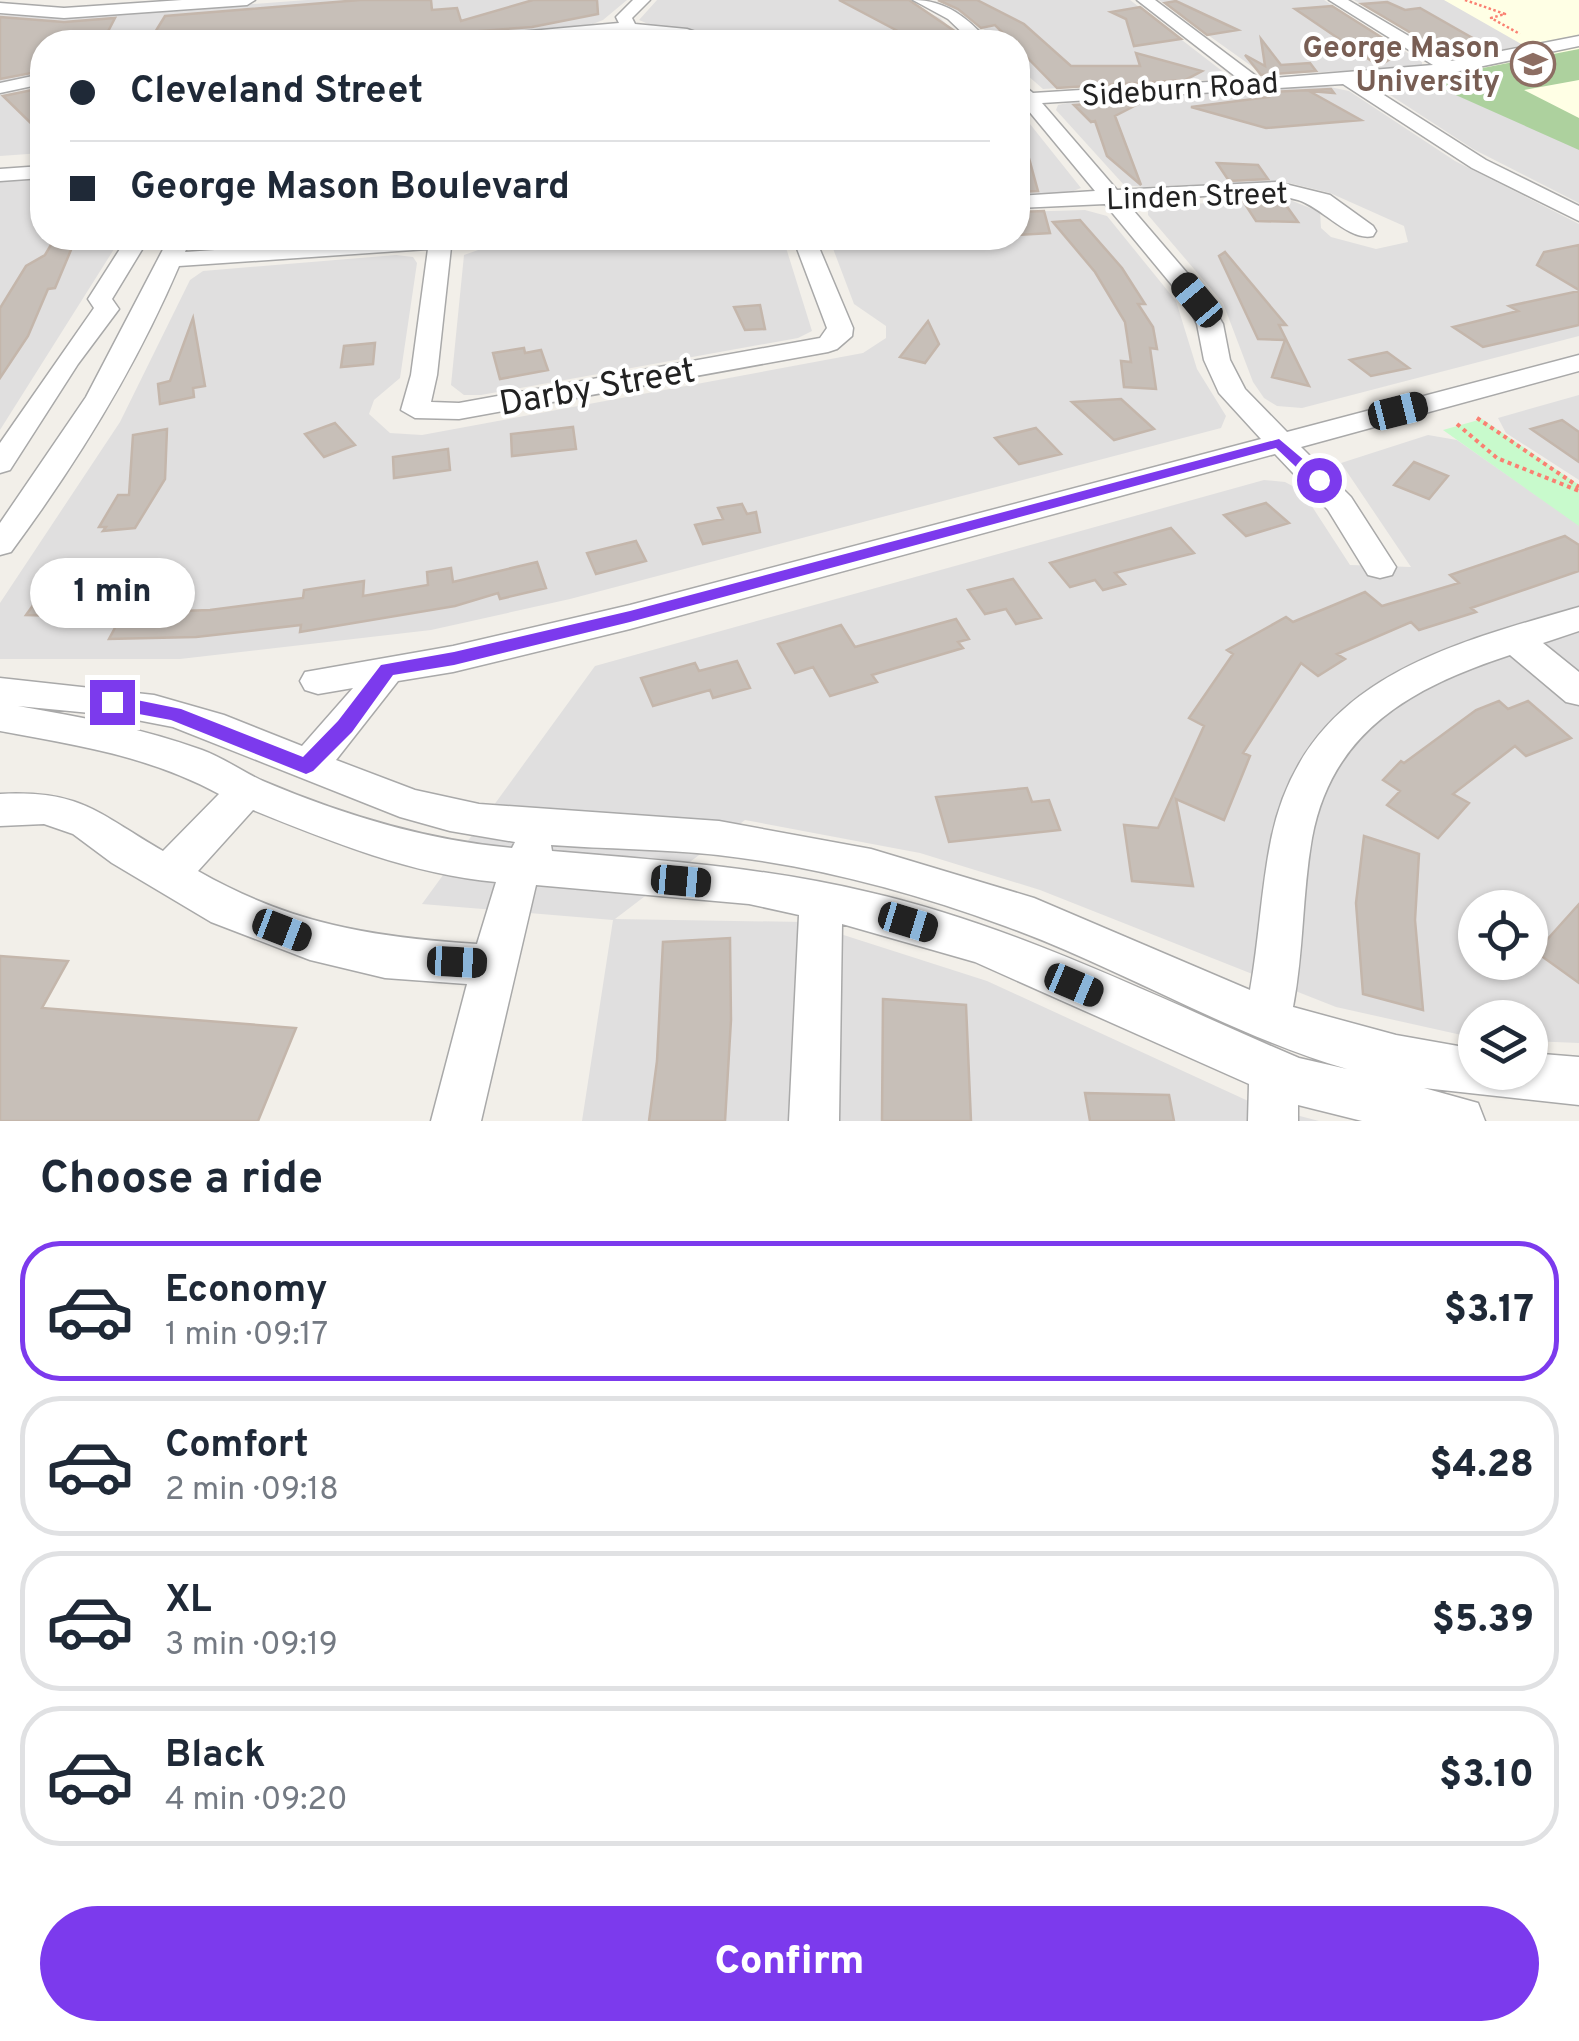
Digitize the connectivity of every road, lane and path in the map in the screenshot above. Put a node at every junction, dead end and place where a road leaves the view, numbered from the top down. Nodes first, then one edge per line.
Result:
1 (247, 0) edge
2 (642, 0) edge
3 (921, 0) edge
4 (1145, 0) edge
5 (1338, 0) edge
6 (1464, 0) edge
7 (1486, 0) edge
8 (1474, 4) junction
9 (0, 8) edge
10 (630, 30) edge
11 (969, 30) edge
12 (1579, 41) edge
13 (1556, 46) junction
14 (1450, 68) junction
15 (1347, 79) junction
16 (30, 82) edge
17 (1256, 84) junction
18 (0, 88) edge
19 (1030, 95) edge
20 (1030, 105) edge
21 (0, 162) edge
22 (27, 168) edge
23 (1112, 198) junction
24 (1030, 201) edge
25 (1579, 214) edge
26 (1364, 231) dead end
27 (131, 250) edge
28 (175, 250) edge
29 (439, 250) edge
30 (809, 250) edge
31 (1579, 363) edge
32 (92, 416) junction
33 (1477, 418) dead end
34 (30, 420) junction
35 (1457, 424) dead end
36 (1279, 443) junction
37 (0, 464) edge
38 (1579, 489) edge
39 (0, 545) edge
40 (1380, 567) dead end
41 (1579, 618) edge
42 (1516, 640) junction
43 (387, 670) junction
44 (318, 681) dead end
45 (0, 691) edge
46 (1579, 692) edge
47 (0, 718) edge
48 (306, 766) junction
49 (247, 791) junction
50 (0, 810) edge
51 (532, 849) junction
52 (168, 874) junction
53 (820, 911) junction
54 (494, 965) junction
55 (1267, 1020) junction
56 (1458, 1069) edge
57 (1274, 1071) junction
58 (1548, 1077) edge
59 (1579, 1080) edge
60 (456, 1121) edge
61 (814, 1121) edge
62 (1273, 1121) edge
63 (1460, 1121) edge

1 - 9 street
2 - 10 street
3 - 11 street
4 - 17 street
5 - 14 street
6 - 8 path
7 - 8 path
8 - 13 path
12 - 13 street, Sideburn Road
13 - 14 street, Sideburn Road
14 - 15 street, Sideburn Road
15 - 17 street, Sideburn Road
15 - 25 street
16 - 18 street
17 - 19 street, Sideburn Road
20 - 23 street
21 - 22 street
23 - 24 street, Linden Street
23 - 26 street, Linden Street
23 - 36 street
27 - 34 street
28 - 32 street
29 - 30 street, Darby Street
31 - 36 street
32 - 34 street
32 - 39 street
33 - 38 path
34 - 37 street
35 - 38 path
36 - 40 street
36 - 43 street
41 - 42 street
42 - 46 street
42 - 55 street
43 - 44 street
43 - 48 street
45 - 48 street
47 - 49 street
48 - 51 street
49 - 51 street
49 - 52 street
50 - 52 street
51 - 53 street
51 - 54 street
51 - 55 street
52 - 54 street
53 - 57 street
53 - 61 street
54 - 60 street
55 - 56 street
57 - 62 street
57 - 63 street
58 - 59 street

